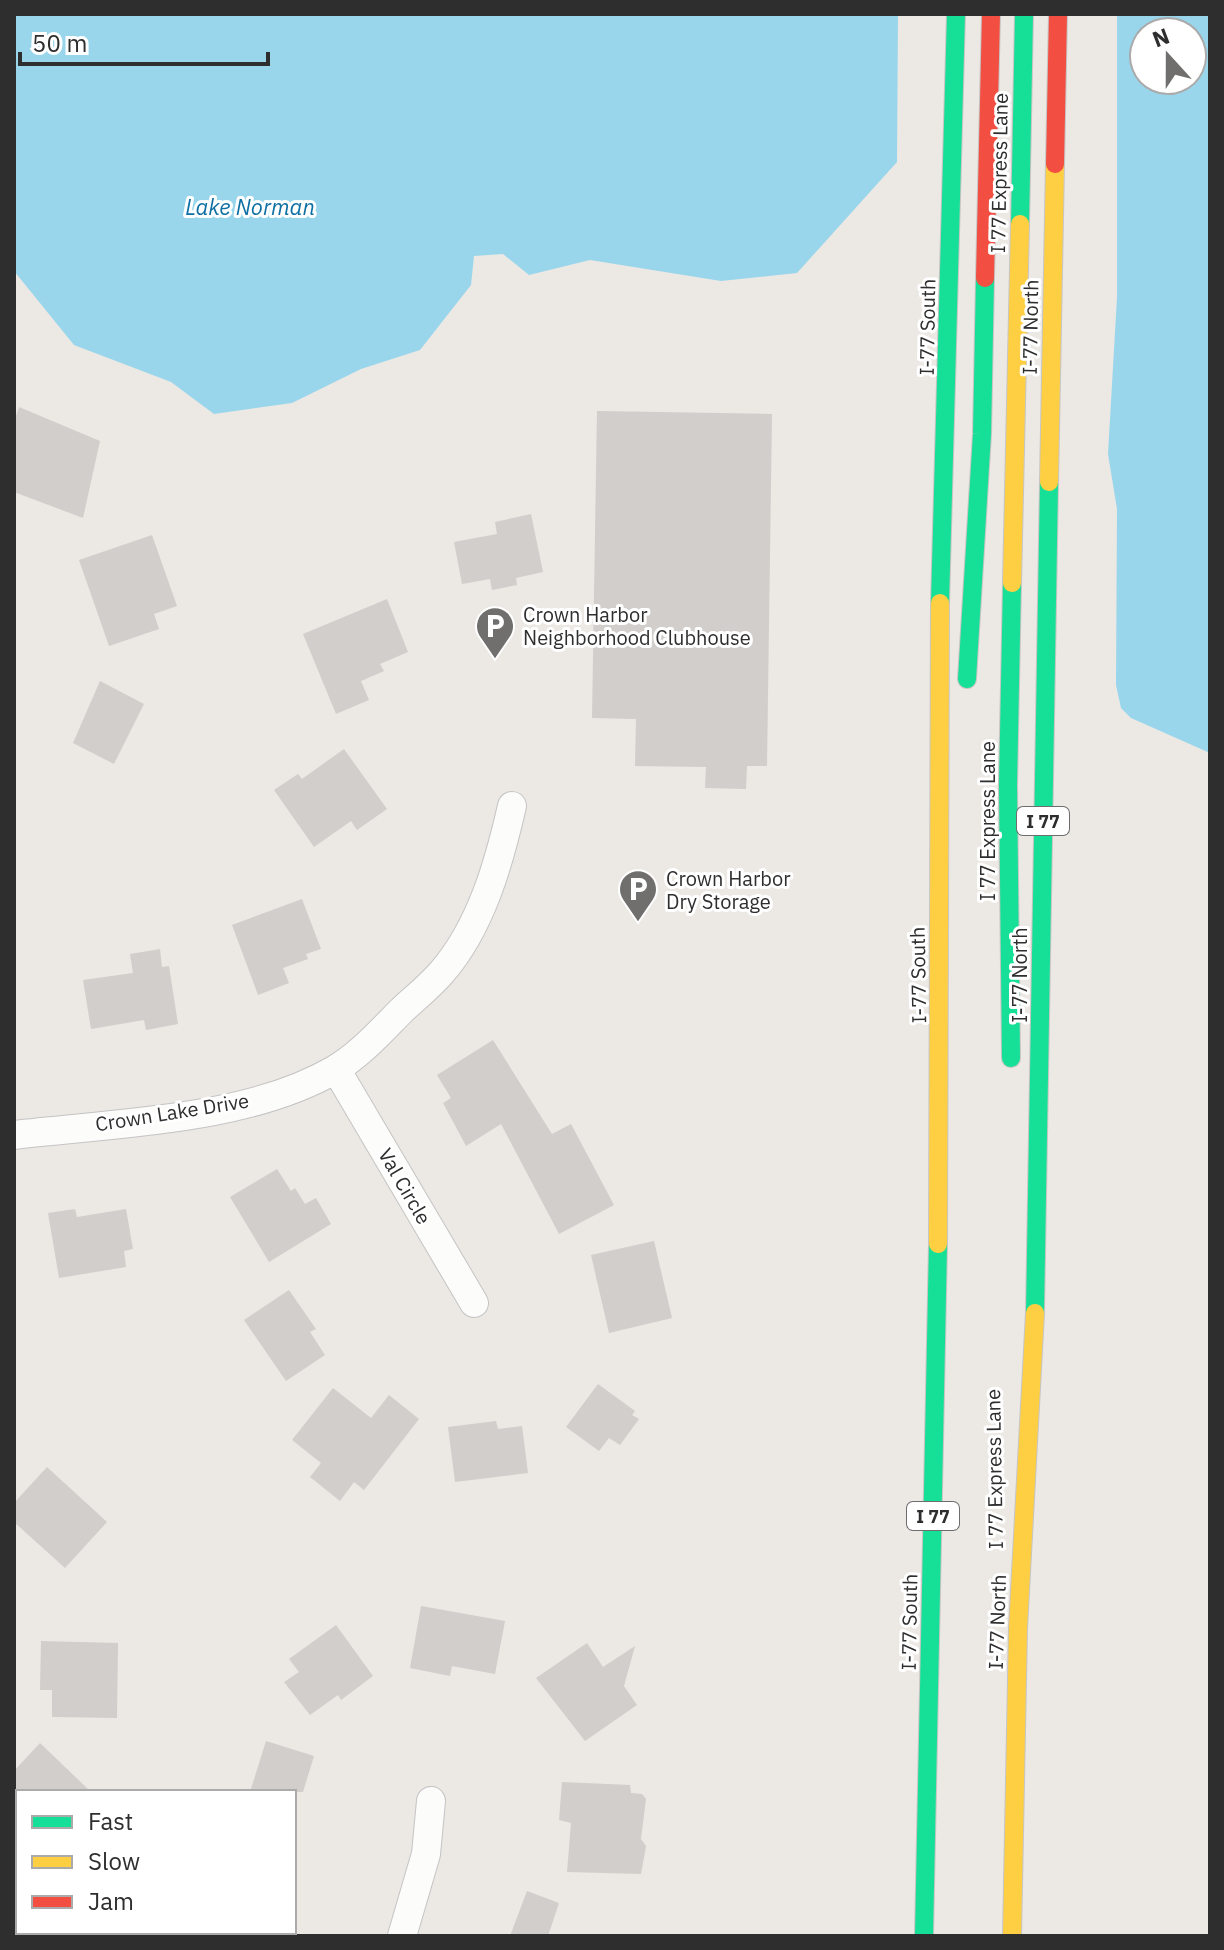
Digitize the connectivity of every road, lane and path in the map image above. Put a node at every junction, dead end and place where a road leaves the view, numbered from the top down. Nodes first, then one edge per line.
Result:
1 (956, 14) edge
2 (991, 14) edge
3 (1024, 14) edge
4 (1058, 14) edge
5 (966, 702) dead end
6 (512, 806) dead end
7 (959, 813) dead end
8 (336, 1069) junction
9 (1011, 1081) dead end
10 (941, 1097) junction
11 (14, 1135) edge
12 (474, 1303) dead end
13 (1015, 1331) dead end
14 (1018, 1628) junction
15 (431, 1801) dead end
16 (402, 1936) edge
17 (924, 1936) edge
18 (1012, 1936) edge

1 - 10 highway, I-77 South / I 77
2 - 5 highway, I 77 Express Lane
3 - 9 highway, I 77 Express Lane / I 77
4 - 14 highway, I-77 North / I 77
6 - 8 street, Crown Lake Drive
7 - 10 highway, I 77 Express Lane / I 77
8 - 11 street, Crown Lake Drive
8 - 12 street, Val Circle
10 - 17 highway, I-77 South / I 77
13 - 14 highway, I 77 Express Lane / I 77
14 - 18 highway, I-77 North / I 77
15 - 16 street

